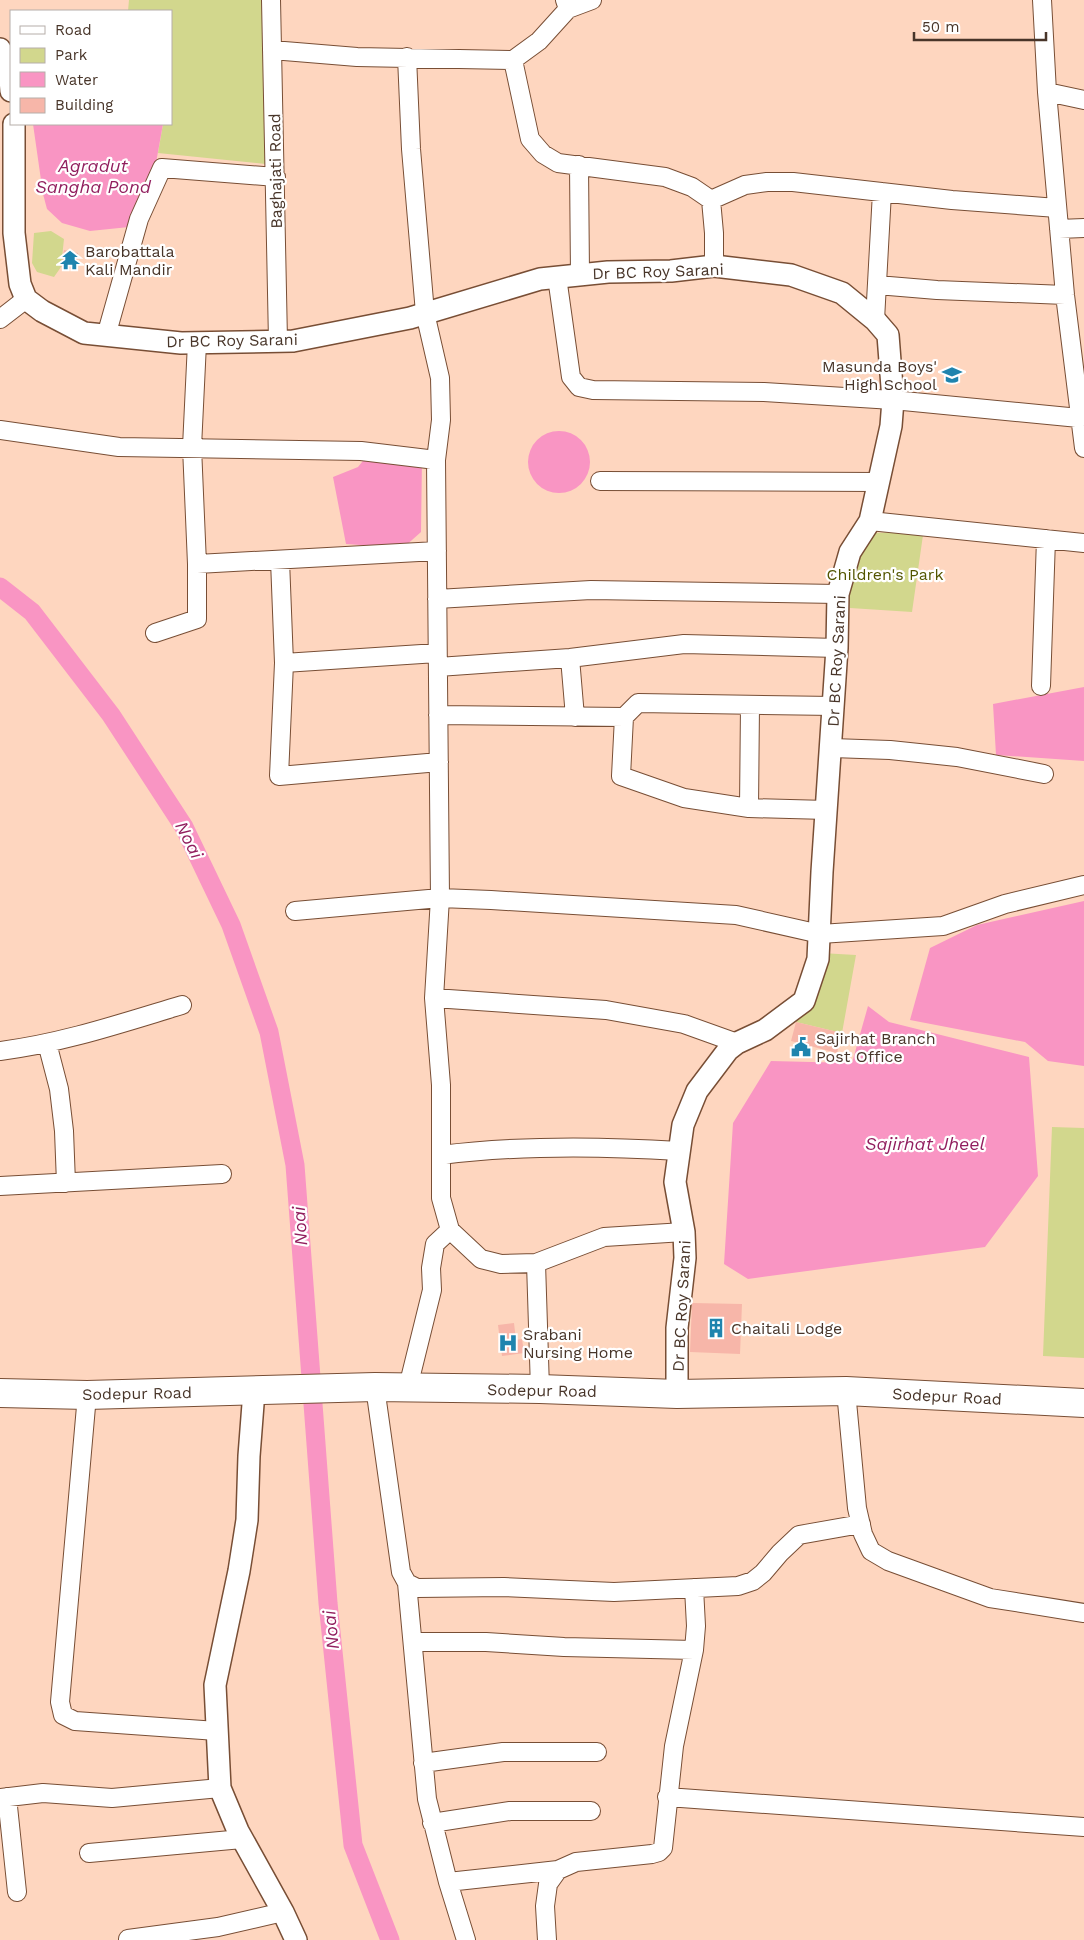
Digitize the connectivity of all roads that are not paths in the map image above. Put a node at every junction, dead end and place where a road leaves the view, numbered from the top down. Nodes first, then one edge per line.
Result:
1 (271, 0) edge
2 (592, 0) edge
3 (1042, 0) edge
4 (567, 5) edge
5 (0, 49) edge
6 (272, 50) junction
7 (407, 58) junction
8 (513, 60) junction
9 (10, 80) edge
10 (1047, 92) junction
11 (1084, 100) edge
12 (9, 125) edge
13 (579, 166) junction
14 (276, 177) junction
15 (882, 192) junction
16 (711, 200) junction
17 (1057, 208) junction
18 (1084, 228) edge
19 (1059, 229) junction
20 (7, 233) edge
21 (714, 266) junction
22 (580, 275) junction
23 (557, 277) junction
24 (877, 285) junction
25 (1065, 295) junction
26 (26, 299) junction
27 (425, 313) junction
28 (0, 319) edge
29 (875, 320) junction
30 (106, 336) junction
31 (278, 342) junction
32 (197, 343) junction
33 (893, 400) junction
34 (1079, 418) junction
35 (0, 430) edge
36 (192, 447) junction
37 (1084, 448) edge
38 (436, 460) junction
39 (600, 482) dead end
40 (879, 482) junction
41 (870, 520) junction
42 (1046, 539) junction
43 (1084, 543) edge
44 (436, 551) junction
45 (280, 560) junction
46 (197, 564) junction
47 (838, 594) junction
48 (437, 599) junction
49 (155, 633) dead end
50 (837, 648) junction
51 (570, 658) junction
52 (438, 660) junction
53 (284, 663) junction
54 (1040, 686) dead end
55 (750, 705) junction
56 (834, 706) junction
57 (438, 715) junction
58 (574, 716) junction
59 (624, 717) junction
60 (832, 748) junction
61 (439, 762) junction
62 (1044, 774) dead end
63 (749, 808) junction
64 (827, 810) junction
65 (1084, 885) edge
66 (440, 898) junction
67 (295, 911) dead end
68 (820, 934) junction
69 (434, 998) junction
70 (182, 1005) dead end
71 (48, 1043) junction
72 (737, 1043) junction
73 (0, 1051) edge
74 (679, 1151) junction
75 (441, 1155) junction
76 (222, 1174) dead end
77 (66, 1183) junction
78 (0, 1186) edge
79 (450, 1230) junction
80 (684, 1232) junction
81 (536, 1263) junction
82 (362, 1387) junction
83 (408, 1387) junction
84 (540, 1389) junction
85 (264, 1391) junction
86 (846, 1391) junction
87 (0, 1393) edge
88 (677, 1394) junction
89 (87, 1395) junction
90 (1084, 1404) edge
91 (860, 1524) junction
92 (407, 1583) junction
93 (694, 1588) junction
94 (1084, 1613) edge
95 (413, 1642) junction
96 (694, 1650) junction
97 (217, 1731) junction
98 (596, 1752) dead end
99 (423, 1763) junction
100 (220, 1788) junction
101 (4, 1797) edge
102 (667, 1798) junction
103 (592, 1811) dead end
104 (432, 1822) junction
105 (1084, 1827) edge
106 (242, 1840) junction
107 (89, 1853) dead end
108 (558, 1870) junction
109 (448, 1882) junction
110 (18, 1892) dead end
111 (283, 1912) junction
112 (128, 1940) edge
113 (296, 1940) edge
114 (466, 1940) edge
115 (547, 1940) edge

1 - 6 street, Baghajati Road
2 - 4 street
3 - 10 street
4 - 8 street
5 - 9 street
6 - 7 street
6 - 14 street, Baghajati Road
7 - 8 street
7 - 27 street
8 - 13 street
10 - 11 street
10 - 17 street
12 - 20 street
13 - 16 street
13 - 22 street
14 - 30 street
14 - 31 street, Baghajati Road
15 - 16 street
15 - 17 street
15 - 24 street
16 - 21 street
17 - 19 street
18 - 19 street
19 - 25 street
20 - 26 street
21 - 22 street, Dr BC Roy Sarani
21 - 29 street, Dr BC Roy Sarani
22 - 23 street, Dr BC Roy Sarani
23 - 27 street, Dr BC Roy Sarani
23 - 33 street
24 - 25 street
24 - 29 street
25 - 34 street
26 - 28 street
26 - 30 street, Dr BC Roy Sarani
27 - 31 street, Dr BC Roy Sarani
27 - 38 street
29 - 33 street, Dr BC Roy Sarani
30 - 32 street, Dr BC Roy Sarani
31 - 32 street, Dr BC Roy Sarani
32 - 36 street
33 - 34 street
33 - 40 street, Dr BC Roy Sarani
34 - 37 street
35 - 36 street
36 - 38 street
36 - 46 street
38 - 44 street
39 - 40 street
40 - 41 street, Dr BC Roy Sarani
41 - 42 street
41 - 47 street, Dr BC Roy Sarani
42 - 43 street
42 - 54 street
44 - 45 street
44 - 48 street
45 - 46 street
45 - 53 street
46 - 49 street
47 - 48 street
47 - 50 street, Dr BC Roy Sarani
48 - 52 street
50 - 51 street
50 - 56 street, Dr BC Roy Sarani
51 - 52 street
51 - 58 street
52 - 53 street
52 - 57 street
53 - 61 street
55 - 56 street
55 - 59 street
55 - 63 street
56 - 60 street, Dr BC Roy Sarani
57 - 58 street
57 - 61 street
58 - 59 street
59 - 63 street
60 - 62 street
60 - 64 street, Dr BC Roy Sarani
61 - 66 street
63 - 64 street
64 - 68 street, Dr BC Roy Sarani
65 - 68 street
66 - 67 street
66 - 68 street
66 - 69 street
68 - 72 street, Dr BC Roy Sarani
69 - 72 street
69 - 75 street
70 - 71 street
71 - 73 street
71 - 77 street
72 - 74 street, Dr BC Roy Sarani
74 - 75 street
74 - 80 street, Dr BC Roy Sarani
75 - 79 street
76 - 77 street
77 - 78 street
79 - 81 street
79 - 83 street
80 - 81 street
80 - 88 street, Dr BC Roy Sarani
81 - 84 street
82 - 83 main road, Sodepur Road
82 - 85 main road, Sodepur Road
82 - 92 street
83 - 84 main road, Sodepur Road
84 - 88 main road, Sodepur Road
85 - 89 main road, Sodepur Road
85 - 97 street
86 - 88 main road, Sodepur Road
86 - 90 main road, Sodepur Road
86 - 91 street
87 - 89 main road, Sodepur Road
89 - 97 street
91 - 93 street
91 - 94 street
92 - 93 street
92 - 95 street
93 - 96 street
95 - 96 street
95 - 99 street
96 - 102 street
97 - 100 street
98 - 99 street
99 - 104 street
100 - 101 street
100 - 106 street
101 - 110 street
102 - 105 street
102 - 108 street
103 - 104 street
104 - 109 street
106 - 107 street
106 - 111 street
108 - 109 street
108 - 115 street
109 - 114 street
111 - 112 street
111 - 113 street

